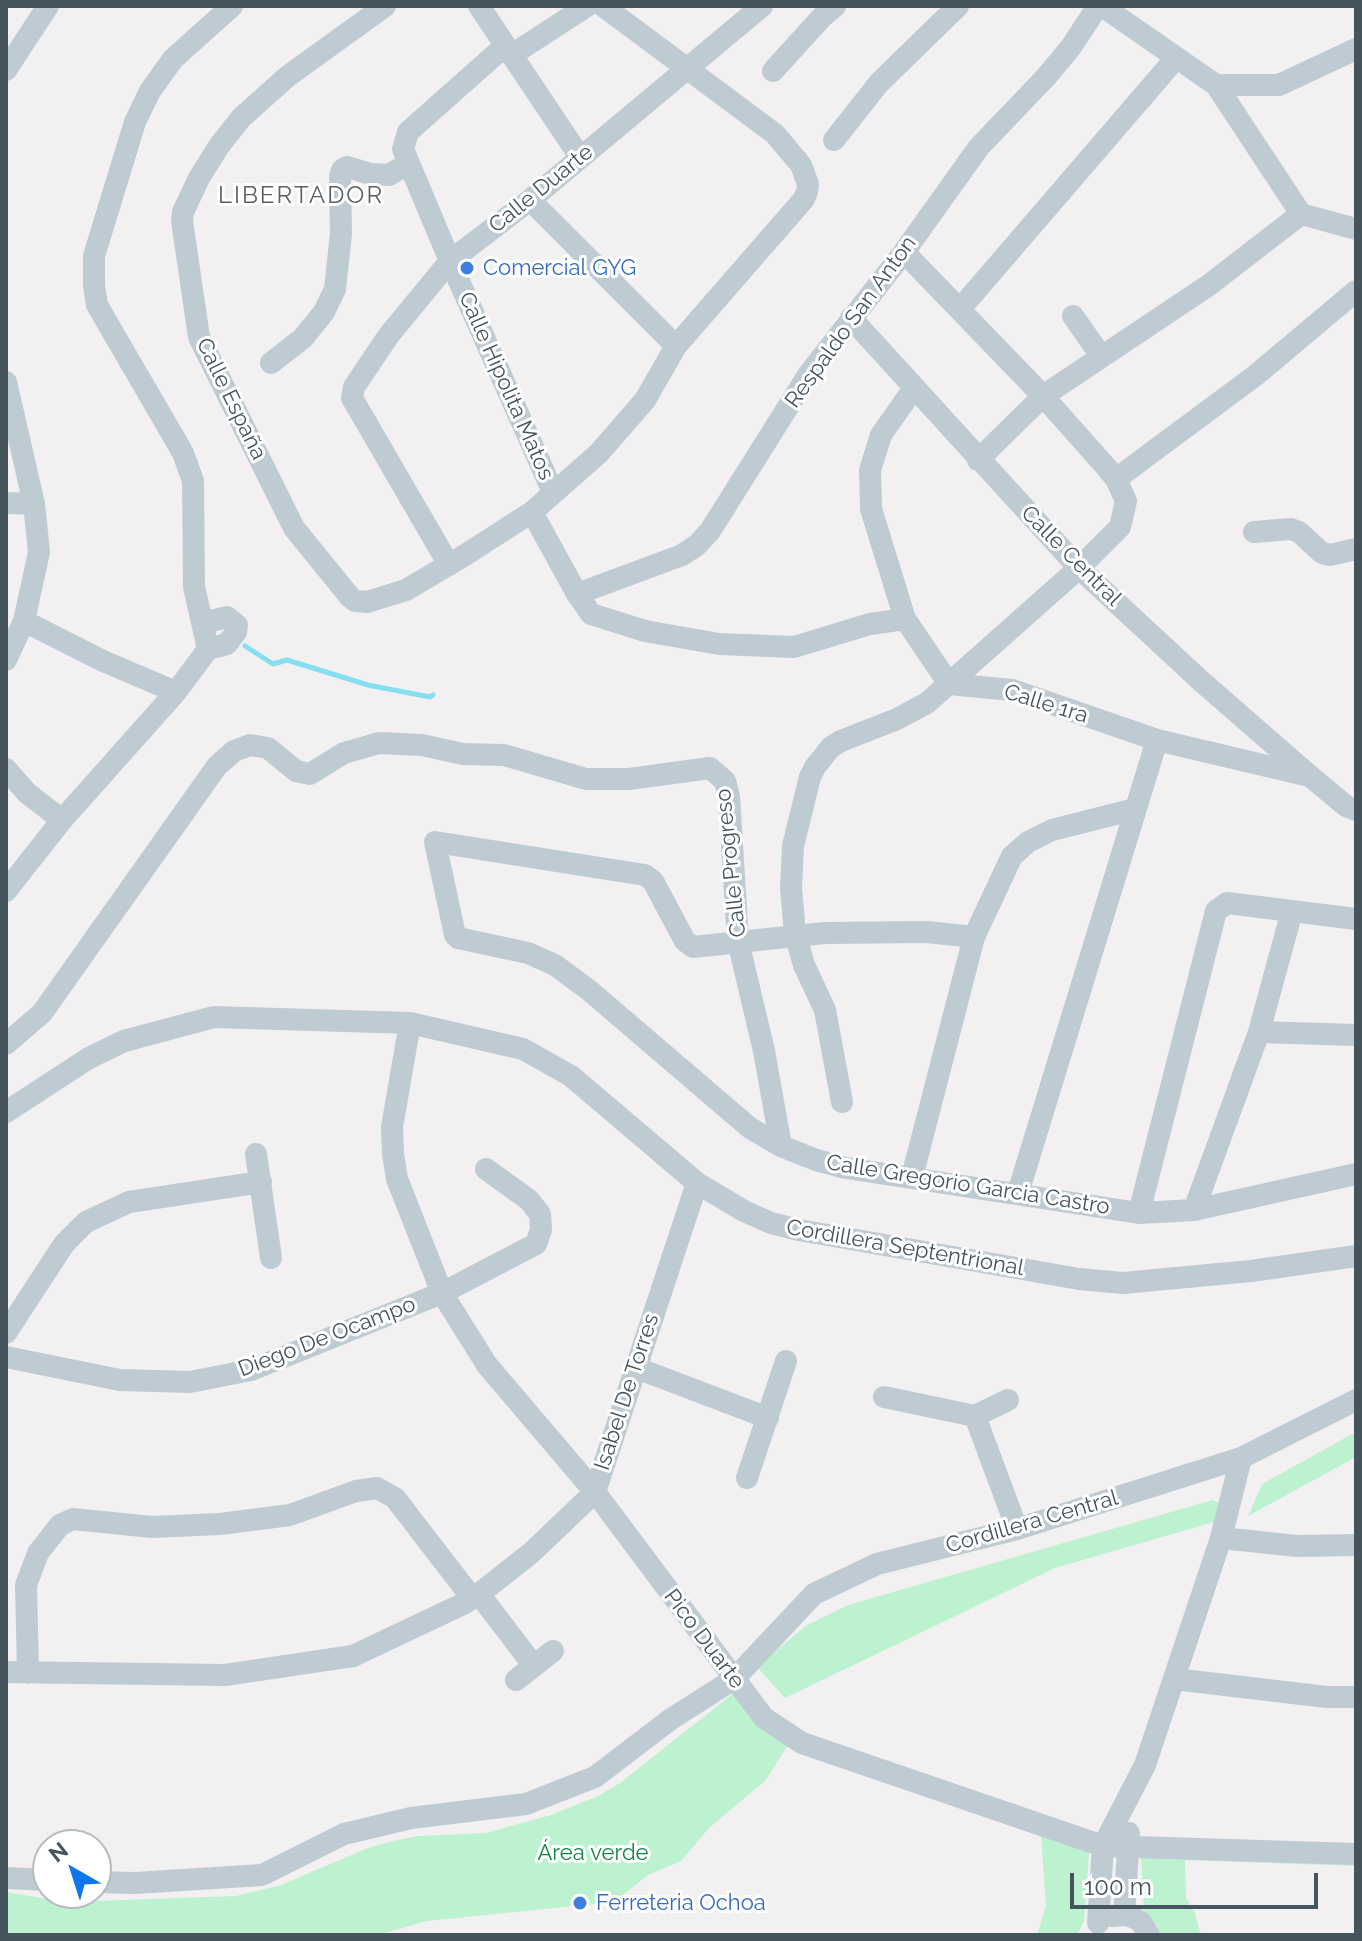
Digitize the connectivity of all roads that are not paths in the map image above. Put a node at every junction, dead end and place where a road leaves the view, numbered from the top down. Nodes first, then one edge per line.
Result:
1 (48, 6) edge
2 (232, 6) edge
3 (385, 6) edge
4 (479, 6) edge
5 (587, 6) edge
6 (603, 6) edge
7 (762, 6) edge
8 (835, 6) edge
9 (958, 6) edge
10 (1100, 6) edge
11 (1356, 49) edge
12 (513, 54) junction
13 (1176, 58) junction
14 (688, 68) junction
15 (6, 70) edge
16 (773, 71) dead end
17 (1216, 85) junction
18 (834, 140) dead end
19 (580, 157) junction
20 (409, 163) junction
21 (530, 200) junction
22 (1301, 214) junction
23 (1356, 229) edge
24 (904, 252) junction
25 (450, 261) junction
26 (1356, 291) edge
27 (960, 309) junction
28 (1073, 316) dead end
29 (851, 318) junction
30 (676, 346) junction
31 (1101, 356) junction
32 (271, 363) dead end
33 (6, 382) edge
34 (914, 388) junction
35 (1043, 396) junction
36 (978, 460) junction
37 (1116, 479) junction
38 (553, 492) junction
39 (6, 503) edge
40 (34, 504) junction
41 (537, 522) junction
42 (1254, 532) dead end
43 (1356, 549) edge
44 (449, 565) junction
45 (1079, 568) junction
46 (577, 594) junction
47 (905, 619) junction
48 (24, 621) junction
49 (203, 623) junction
50 (208, 649) junction
51 (6, 660) edge
52 (949, 684) junction
53 (176, 692) junction
54 (1157, 740) junction
55 (6, 769) edge
56 (1310, 776) junction
57 (1135, 809) junction
58 (1356, 810) edge
59 (62, 820) junction
60 (6, 891) edge
61 (1292, 911) junction
62 (1356, 919) edge
63 (795, 934) junction
64 (974, 937) junction
65 (738, 941) junction
66 (410, 1023) junction
67 (1259, 1032) junction
68 (1356, 1035) edge
69 (6, 1044) edge
70 (842, 1102) dead end
71 (6, 1112) edge
72 (781, 1146) junction
73 (256, 1154) dead end
74 (486, 1169) dead end
75 (1356, 1174) edge
76 (912, 1177) junction
77 (261, 1182) junction
78 (697, 1183) junction
79 (1018, 1193) junction
80 (1194, 1210) junction
81 (1139, 1213) junction
82 (1356, 1256) edge
83 (271, 1258) dead end
84 (442, 1293) junction
85 (6, 1333) edge
86 (6, 1357) edge
87 (786, 1361) dead end
88 (634, 1367) junction
89 (884, 1397) dead end
90 (1008, 1400) dead end
91 (1356, 1400) edge
92 (975, 1416) junction
93 (768, 1418) junction
94 (1241, 1458) junction
95 (747, 1478) dead end
96 (595, 1492) junction
97 (1017, 1529) junction
98 (1221, 1538) junction
99 (1356, 1545) edge
100 (476, 1596) junction
101 (553, 1651) dead end
102 (534, 1666) junction
103 (17, 1672) edge
104 (734, 1679) junction
105 (1174, 1679) junction
106 (516, 1680) dead end
107 (1356, 1697) edge
108 (1130, 1796) junction
109 (1103, 1846) junction
110 (1129, 1847) junction
111 (1356, 1854) edge
112 (6, 1878) edge
113 (32, 1879) edge
114 (112, 1882) edge
115 (1124, 1915) junction
116 (1095, 1929) edge
117 (1149, 1935) edge

1 - 15 street
2 - 49 street
3 - 44 street, Calle España
4 - 12 street
5 - 12 street, Calle Hipolita Matos
6 - 14 street
7 - 14 street, Calle Duarte
8 - 16 street
9 - 18 street
10 - 13 street
10 - 24 street, Respaldo San Anton
11 - 17 street
12 - 19 street
12 - 20 street, Calle Hipolita Matos
13 - 17 street
13 - 27 street
14 - 19 street, Calle Duarte
14 - 30 street, Calle España
17 - 22 street
19 - 21 street, Calle Duarte
20 - 25 street, Calle Hipolita Matos
20 - 32 street
21 - 25 street, Calle Duarte
21 - 30 street
22 - 23 street
22 - 31 street
24 - 27 street
24 - 29 street, Respaldo San Anton
25 - 38 street, Calle Hipolita Matos
25 - 44 street, Calle Duarte
26 - 37 street
27 - 35 street
28 - 31 street
29 - 34 street, Calle Central
29 - 46 street, Respaldo San Anton
30 - 38 street, Calle España
31 - 35 street
33 - 40 street
34 - 36 street, Calle Central
34 - 47 street
35 - 36 street
35 - 37 street
36 - 45 street, Calle Central
37 - 45 street
38 - 41 street, Calle España
39 - 40 street
40 - 48 street
41 - 44 street, Calle España
41 - 46 street
42 - 43 street
45 - 52 street
45 - 56 street, Calle Central
46 - 47 street
47 - 52 street
48 - 51 street
48 - 53 street
49 - 50 street
49 - 50 street
50 - 53 street
52 - 54 street, Calle 1ra
52 - 63 street
53 - 59 street
54 - 56 street, Calle 1ra
54 - 57 street
55 - 59 street
56 - 58 street, Calle 1ra
57 - 64 street
57 - 79 street
59 - 60 street
61 - 62 street
61 - 67 street
61 - 81 street
63 - 64 street
63 - 65 street
63 - 70 street
64 - 76 street
65 - 69 street, Calle Progreso
65 - 72 street, Calle Progreso
65 - 72 street, Calle Gregorio Garcia Castro
66 - 71 street, Cordillera Septentrional
66 - 78 street, Cordillera Septentrional
66 - 84 street, Pico Duarte
67 - 68 street
67 - 80 street
72 - 76 street, Calle Gregorio Garcia Castro
73 - 77 street
74 - 84 street, Diego De Ocampo
75 - 80 street, Calle Gregorio Garcia Castro
76 - 79 street, Calle Gregorio Garcia Castro
77 - 83 street
77 - 85 street
78 - 82 street, Cordillera Septentrional
78 - 88 street, Isabel De Torres
79 - 81 street, Calle Gregorio Garcia Castro
80 - 81 street, Calle Gregorio Garcia Castro
84 - 86 street, Diego De Ocampo
84 - 96 street, Pico Duarte
87 - 93 street
88 - 93 street
88 - 96 street, Isabel De Torres
89 - 92 street
90 - 92 street
91 - 94 street, Cordillera Central
92 - 97 street
93 - 95 street
94 - 97 street, Cordillera Central
94 - 98 street
96 - 100 street, Isabel De Torres
96 - 104 street, Pico Duarte
97 - 104 street, Cordillera Central
98 - 99 street
98 - 105 street
100 - 102 street
100 - 103 street, Isabel De Torres
100 - 103 street
101 - 102 street
102 - 106 street
104 - 109 street, Pico Duarte
104 - 114 street, Cordillera Central
105 - 107 street
105 - 108 street
108 - 109 street
108 - 110 street
109 - 110 street, Pico Duarte
109 - 116 street
110 - 111 street, Pico Duarte
110 - 115 street
112 - 113 street
115 - 116 street
115 - 117 street

